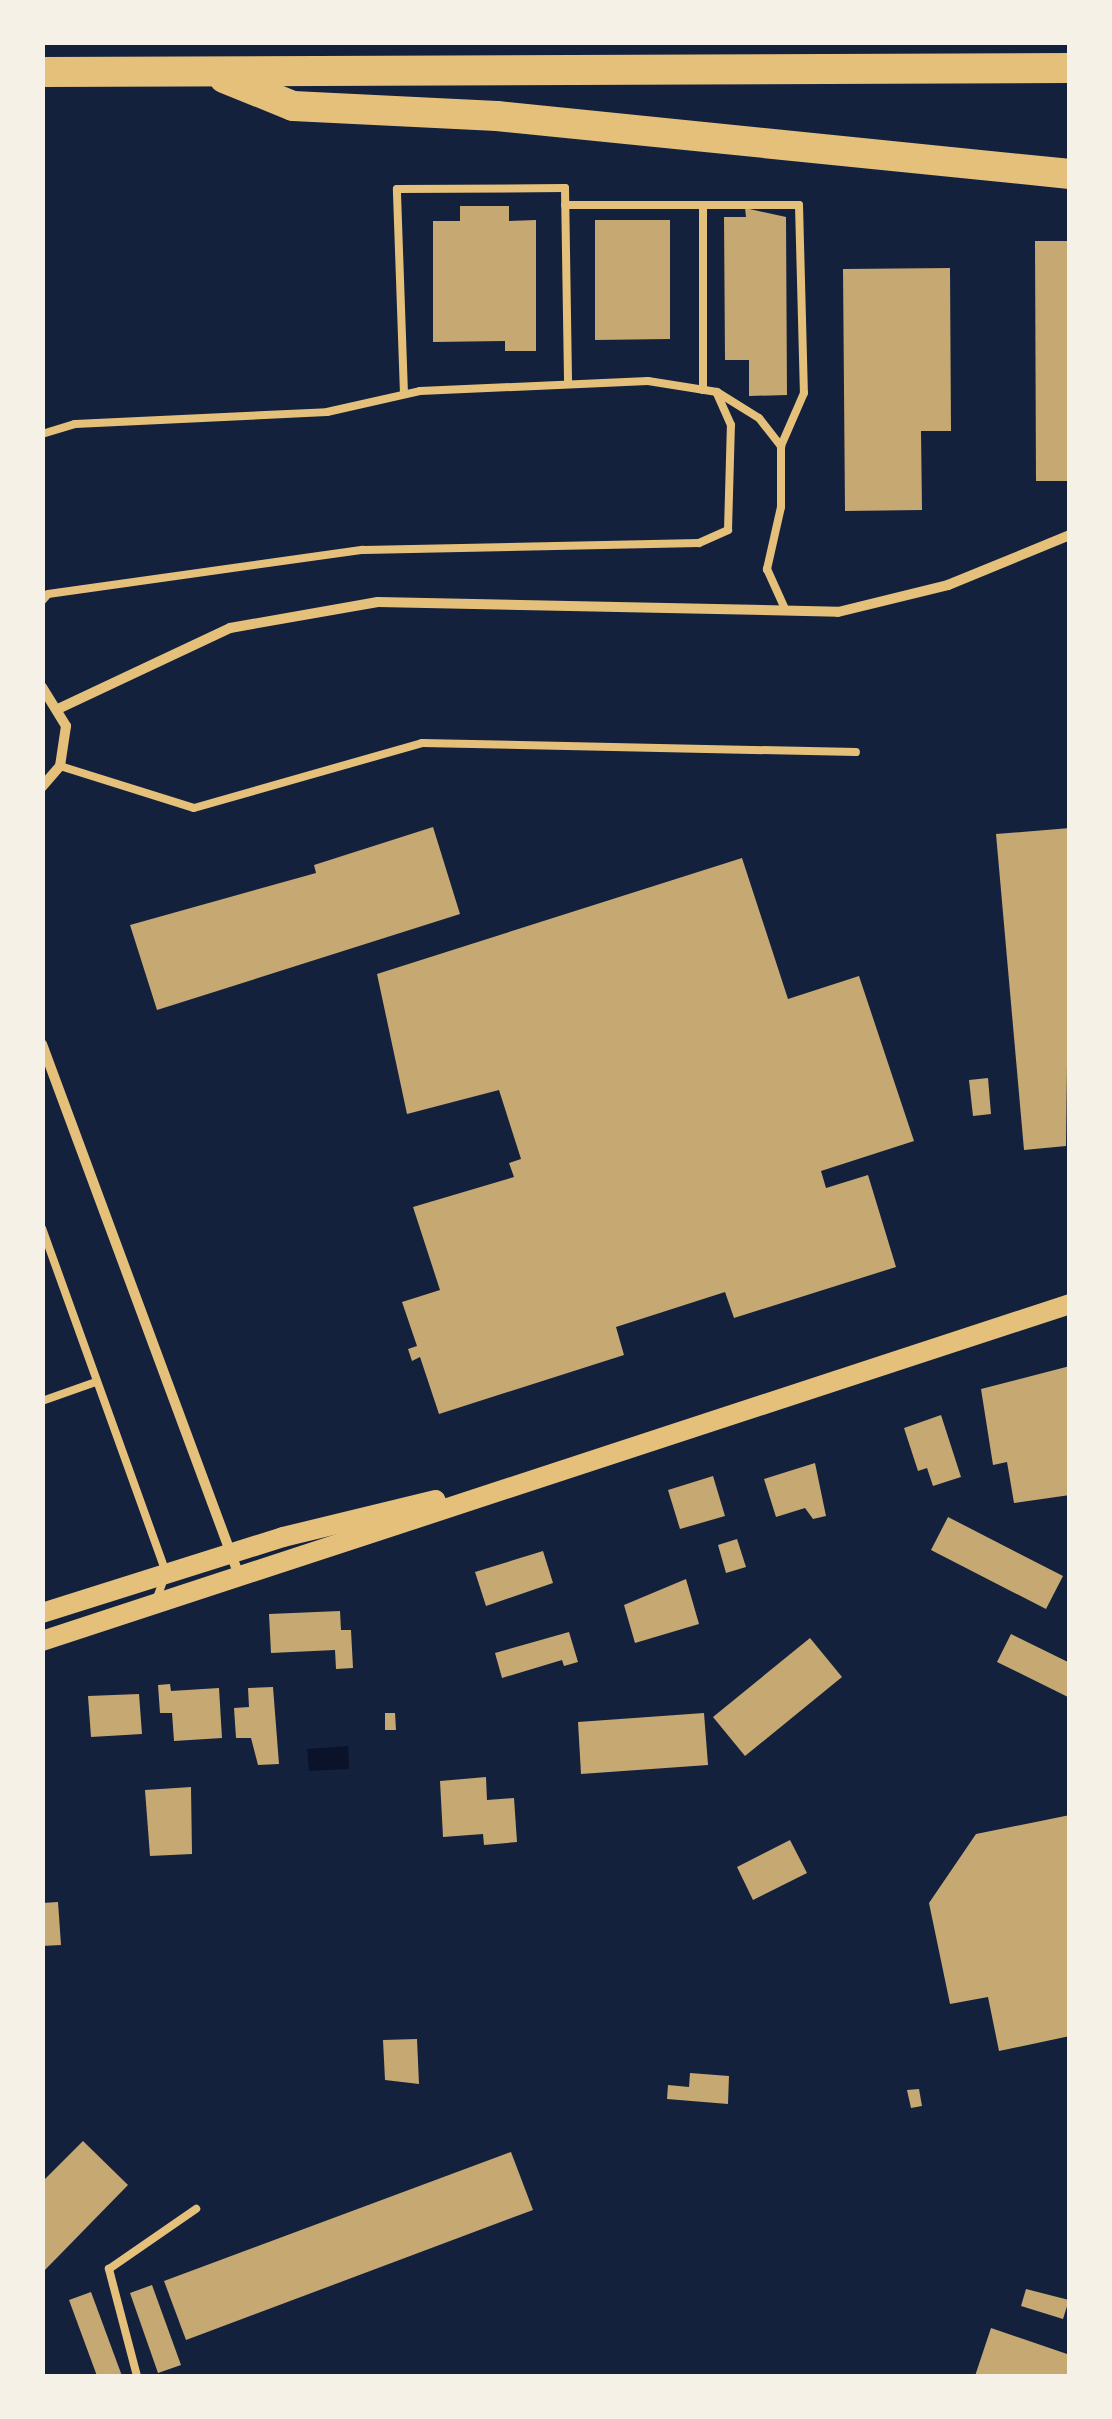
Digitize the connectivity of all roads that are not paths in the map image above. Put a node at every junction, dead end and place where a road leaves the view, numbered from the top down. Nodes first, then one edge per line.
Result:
1 (1070, 68) edge
2 (42, 72) edge
3 (208, 72) junction
4 (1070, 174) edge
5 (565, 205) junction
6 (703, 205) junction
7 (568, 384) junction
8 (702, 390) junction
9 (717, 392) junction
10 (404, 394) junction
11 (42, 434) edge
12 (781, 446) junction
13 (1070, 535) edge
14 (44, 595) edge
15 (786, 611) junction
16 (42, 687) edge
17 (60, 708) junction
18 (856, 752) dead end
19 (60, 766) junction
20 (42, 786) edge
21 (42, 1044) edge
22 (42, 1228) edge
23 (1067, 1305) edge
24 (96, 1382) junction
25 (42, 1401) edge
26 (516, 1481) junction
27 (231, 1552) junction
28 (166, 1573) junction
29 (240, 1578) junction
30 (155, 1605) junction
31 (42, 1613) edge
32 (42, 1641) edge
33 (196, 2209) dead end
34 (137, 2376) edge

1 - 3 highway
2 - 3 highway
3 - 4 highway
5 - 6 lane
5 - 7 lane
5 - 10 lane
6 - 8 lane
6 - 12 lane
7 - 8 lane
7 - 10 lane
8 - 9 lane
9 - 12 lane
9 - 14 lane
10 - 11 lane
12 - 15 lane
13 - 15 street
15 - 17 street
16 - 17 street
17 - 19 street
18 - 19 lane
19 - 20 street
21 - 27 street
22 - 24 lane
23 - 26 main road
24 - 25 lane
24 - 28 lane
26 - 27 main road
26 - 29 main road
27 - 28 main road
27 - 29 street
28 - 30 lane
28 - 31 main road
29 - 30 main road
30 - 32 main road
33 - 34 lane

